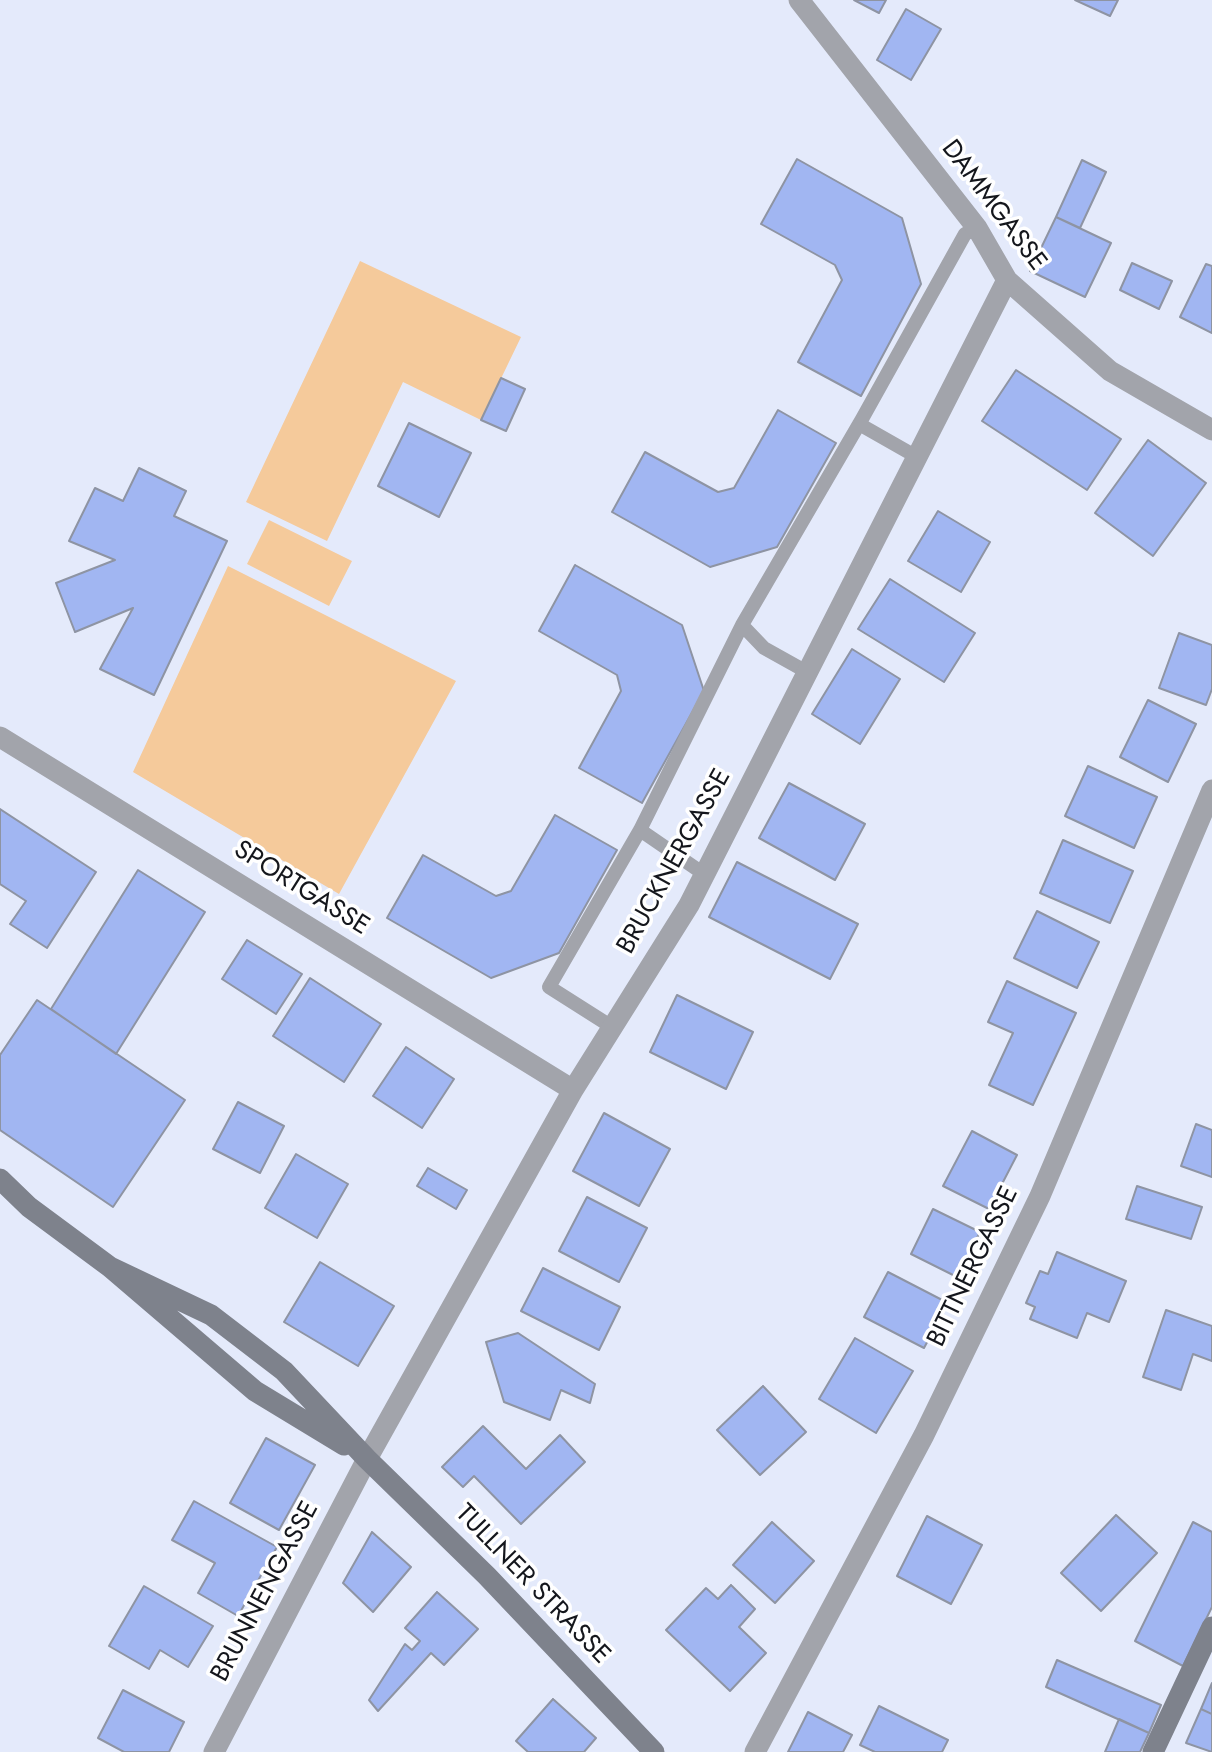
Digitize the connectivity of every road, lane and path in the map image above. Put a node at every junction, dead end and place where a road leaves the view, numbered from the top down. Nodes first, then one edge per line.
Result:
1 (799, 0) edge
2 (977, 228) junction
3 (1007, 279) junction
4 (859, 424) junction
5 (1212, 430) edge
6 (917, 457) junction
7 (742, 625) junction
8 (807, 672) junction
9 (0, 737) edge
10 (1212, 790) edge
11 (640, 830) junction
12 (704, 874) junction
13 (612, 1027) junction
14 (573, 1090) junction
15 (0, 1179) edge
16 (110, 1267) junction
17 (367, 1459) junction
18 (1212, 1627) edge
19 (214, 1752) edge
20 (654, 1752) edge
21 (755, 1752) edge
22 (1153, 1752) edge

1 - 2 street, DAMMGASSE
2 - 3 street, DAMMGASSE
2 - 4 lane
3 - 5 street, DAMMGASSE
3 - 6 street, BRUCKNERGASSE
4 - 6 lane
4 - 7 lane
6 - 8 street, BRUCKNERGASSE
7 - 8 lane
7 - 11 lane
8 - 12 street, BRUCKNERGASSE
9 - 14 street, SPORTGASSE
10 - 21 street, BITTNERGASSE
11 - 12 lane
11 - 13 lane
12 - 13 street, BRUCKNERGASSE
13 - 14 street, BRUCKNERGASSE
14 - 17 street, BRUCKNERGASSE
15 - 16 main road, TULLNER STRASSE
16 - 17 main road, TULLNER STRASSE
16 - 17 main road, TULLNER STRASSE
17 - 19 street, BRUNNENGASSE
17 - 20 main road, TULLNER STRASSE
18 - 22 main road

